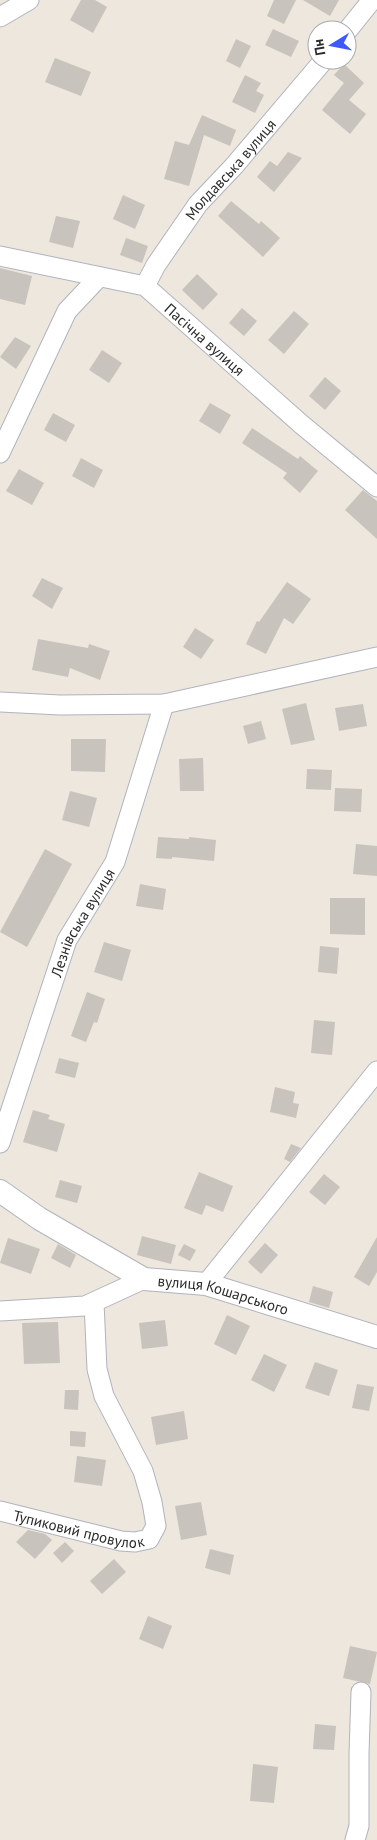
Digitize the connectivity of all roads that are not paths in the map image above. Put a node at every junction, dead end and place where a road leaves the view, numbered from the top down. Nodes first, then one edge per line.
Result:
1 (29, 0) edge
2 (372, 0) edge
3 (0, 17) edge
4 (356, 20) edge
5 (316, 70) edge
6 (0, 256) edge
7 (99, 277) junction
8 (145, 286) junction
9 (0, 453) edge
10 (377, 487) edge
11 (377, 657) edge
12 (0, 702) edge
13 (164, 704) junction
14 (377, 1071) edge
15 (0, 1143) edge
16 (0, 1190) edge
17 (144, 1278) junction
18 (206, 1284) junction
19 (94, 1303) junction
20 (0, 1312) edge
21 (377, 1337) edge
22 (0, 1511) edge
23 (361, 1692) dead end
24 (355, 1840) edge

1 - 3 street
2 - 4 street
5 - 8 street, Молдавська вулиця
6 - 7 street
7 - 8 street
7 - 9 street
8 - 10 street, Пасічна вулиця
11 - 13 street
12 - 13 street
13 - 15 street, Лезнівська вулиця
14 - 18 street
16 - 17 street, вулиця Кошарського
17 - 18 street, вулиця Кошарського
17 - 19 street
18 - 21 street, вулиця Кошарського
19 - 20 street
19 - 22 street, Тупиковий провулок
23 - 24 street

